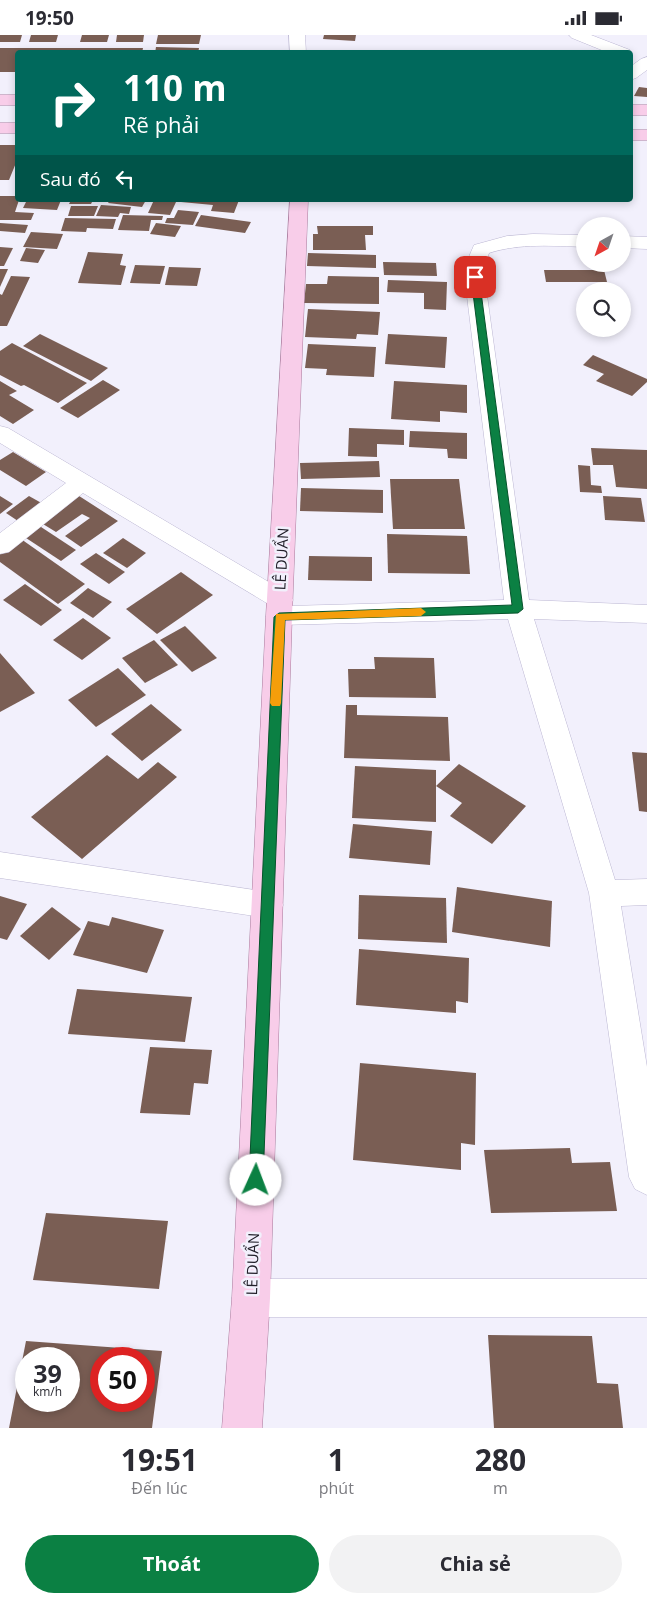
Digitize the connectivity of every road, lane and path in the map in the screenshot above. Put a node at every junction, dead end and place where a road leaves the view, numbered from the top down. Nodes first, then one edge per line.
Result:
1 (297, 35) edge
2 (577, 35) edge
3 (298, 50) edge
4 (616, 50) edge
5 (633, 56) edge
6 (647, 61) edge
7 (633, 73) edge
8 (0, 100) edge
9 (15, 100) edge
10 (633, 110) edge
11 (647, 110) edge
12 (0, 128) edge
13 (15, 128) edge
14 (633, 135) edge
15 (647, 135) edge
16 (299, 202) edge
17 (576, 241) edge
18 (631, 242) edge
19 (647, 243) edge
20 (0, 433) edge
21 (82, 482) junction
22 (0, 547) edge
23 (280, 608) junction
24 (518, 609) junction
25 (647, 614) edge
26 (0, 865) edge
27 (604, 893) junction
28 (647, 893) edge
29 (268, 905) junction
30 (647, 1177) edge
31 (251, 1298) junction
32 (647, 1298) edge
33 (242, 1428) edge

1 - 3 street
2 - 4 street
5 - 6 street
6 - 7 street
8 - 9 main road
10 - 11 main road
12 - 13 main road
14 - 15 main road
16 - 23 main road, LÊ DUẨN
17 - 24 street
18 - 19 street
20 - 21 street
21 - 22 street
21 - 23 street
23 - 24 street
23 - 29 main road, LÊ DUẨN
24 - 25 street
24 - 27 street
26 - 29 street
27 - 28 street
27 - 30 street
29 - 31 main road, LÊ DUẨN
31 - 32 street
31 - 33 main road, LÊ DUẨN

